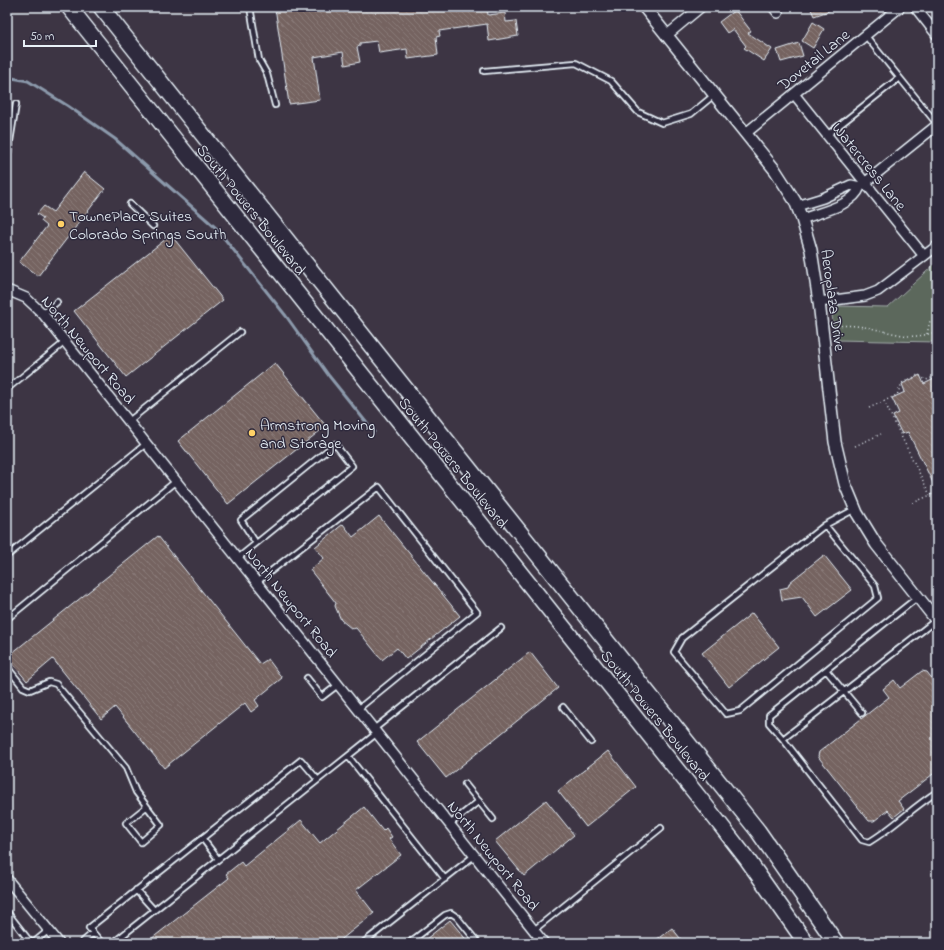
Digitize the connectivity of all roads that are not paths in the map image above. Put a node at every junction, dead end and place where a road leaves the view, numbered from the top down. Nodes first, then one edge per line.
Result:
1 (69, 7) edge
2 (101, 7) edge
3 (250, 7) edge
4 (644, 7) edge
5 (700, 7) edge
6 (900, 7) edge
7 (915, 7) edge
8 (865, 35) junction
9 (937, 35) edge
10 (666, 36) junction
11 (484, 71) dead end
12 (899, 78) junction
13 (794, 94) junction
14 (714, 95) junction
15 (16, 104) dead end
16 (275, 105) dead end
17 (937, 125) edge
18 (9, 132) edge
19 (746, 133) junction
20 (827, 135) junction
21 (7, 160) edge
22 (863, 185) junction
23 (130, 204) dead end
24 (797, 206) junction
25 (802, 219) junction
26 (153, 226) dead end
27 (937, 246) edge
28 (924, 256) junction
29 (7, 290) edge
30 (57, 302) dead end
31 (819, 302) junction
32 (43, 314) junction
33 (240, 332) dead end
34 (65, 342) junction
35 (7, 389) edge
36 (129, 421) junction
37 (147, 444) junction
38 (176, 480) junction
39 (855, 509) junction
40 (825, 525) junction
41 (256, 544) junction
42 (7, 556) edge
43 (238, 558) junction
44 (257, 582) junction
45 (918, 596) junction
46 (7, 619) edge
47 (937, 620) edge
48 (501, 628) dead end
49 (7, 667) edge
50 (826, 670) junction
51 (306, 678) dead end
52 (339, 684) junction
53 (844, 692) junction
54 (563, 707) dead end
55 (358, 709) junction
56 (862, 713) dead end
57 (376, 731) junction
58 (783, 739) junction
59 (590, 742) dead end
60 (348, 756) junction
61 (318, 780) junction
62 (465, 784) dead end
63 (937, 792) edge
64 (479, 801) junction
65 (146, 807) junction
66 (493, 819) dead end
67 (450, 824) junction
68 (661, 828) dead end
69 (202, 838) junction
70 (475, 855) junction
71 (218, 859) junction
72 (445, 878) junction
73 (7, 879) edge
74 (136, 890) junction
75 (154, 910) junction
76 (7, 912) edge
77 (49, 930) junction
78 (534, 930) junction
79 (93, 933) junction
80 (32, 943) edge
81 (59, 943) edge
82 (81, 943) edge
83 (102, 943) edge
84 (113, 943) edge
85 (363, 943) edge
86 (409, 943) edge
87 (478, 943) edge
88 (544, 943) edge
89 (806, 943) edge
90 (836, 943) edge

1 - 89 highway, South Powers Boulevard
2 - 90 highway, South Powers Boulevard
3 - 16 lane
4 - 10 street, Aeroplaza Drive
5 - 10 street
6 - 8 street, Dovetail Lane
7 - 9 street
8 - 12 lane
8 - 13 street, Dovetail Lane
10 - 14 street, Aeroplaza Drive
11 - 14 lane
12 - 17 lane
12 - 20 lane
13 - 19 street, Dovetail Lane
13 - 20 street, Watercress Lane
14 - 19 street, Aeroplaza Drive
15 - 18 lane
17 - 22 street
18 - 21 lane
19 - 24 street, Aeroplaza Drive
20 - 22 street, Watercress Lane
22 - 24 street
22 - 25 street
22 - 28 street, Watercress Lane
23 - 26 lane
24 - 25 street, Aeroplaza Drive
25 - 31 street, Aeroplaza Drive
27 - 28 street
28 - 31 street
29 - 32 street, North Newport Road
30 - 32 lane
31 - 39 street, Aeroplaza Drive
32 - 34 street, North Newport Road
33 - 36 lane
34 - 35 lane
34 - 36 street, North Newport Road
36 - 37 street, North Newport Road
37 - 38 street, North Newport Road
37 - 42 lane
38 - 43 street, North Newport Road
38 - 46 lane
39 - 40 lane
39 - 45 street, Aeroplaza Drive
40 - 40 lane
41 - 41 lane
41 - 43 lane
43 - 44 street, North Newport Road
44 - 52 street, North Newport Road
44 - 55 lane
45 - 47 street, Aeroplaza Drive
45 - 50 lane
47 - 53 lane
48 - 57 lane
49 - 65 lane
50 - 53 lane
50 - 58 lane
51 - 52 lane
52 - 55 street, North Newport Road
53 - 56 lane
53 - 58 lane
54 - 59 lane
55 - 57 street, North Newport Road
57 - 60 lane
57 - 67 street, North Newport Road
58 - 63 lane
60 - 61 lane
60 - 72 lane
61 - 69 lane
61 - 71 lane
62 - 64 lane
64 - 66 lane
64 - 67 lane
65 - 65 lane
67 - 70 street, North Newport Road
68 - 78 lane
69 - 71 lane
69 - 74 lane
70 - 72 lane
70 - 78 street, North Newport Road
71 - 75 lane
72 - 85 lane
73 - 77 street
74 - 75 lane
74 - 79 lane
75 - 84 lane
76 - 80 lane
77 - 80 lane
77 - 81 street
78 - 88 street, North Newport Road
79 - 82 lane
79 - 83 lane
86 - 87 lane

